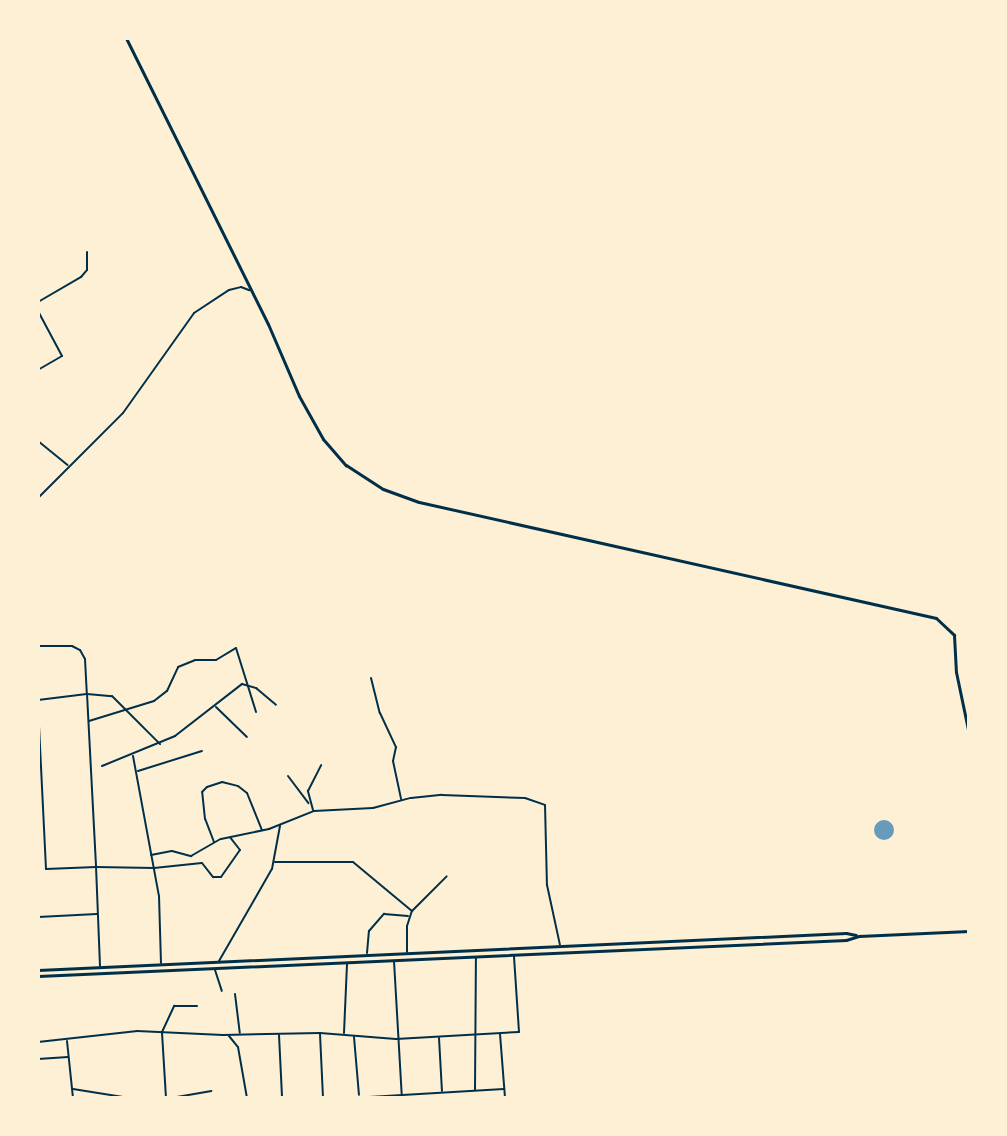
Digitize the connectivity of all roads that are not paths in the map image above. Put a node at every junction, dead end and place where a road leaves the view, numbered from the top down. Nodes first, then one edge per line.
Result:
1 (126, 38) edge
2 (87, 252) dead end
3 (252, 291) junction
4 (38, 302) edge
5 (38, 311) edge
6 (38, 370) edge
7 (38, 441) edge
8 (69, 466) junction
9 (38, 498) edge
10 (38, 646) edge
11 (371, 678) dead end
12 (250, 684) junction
13 (87, 694) junction
14 (38, 701) edge
15 (276, 705) dead end
16 (215, 707) junction
17 (128, 709) junction
18 (256, 712) dead end
19 (88, 721) junction
20 (969, 734) edge
21 (247, 737) dead end
22 (160, 744) junction
23 (202, 751) dead end
24 (133, 756) junction
25 (39, 760) edge
26 (321, 765) dead end
27 (102, 766) dead end
28 (136, 772) junction
29 (288, 776) dead end
30 (402, 800) junction
31 (309, 804) junction
32 (314, 811) junction
33 (280, 826) junction
34 (263, 831) junction
35 (230, 837) junction
36 (214, 842) junction
37 (151, 855) junction
38 (275, 862) junction
39 (96, 867) junction
40 (154, 868) junction
41 (38, 869) edge
42 (46, 869) junction
43 (447, 876) dead end
44 (412, 911) junction
45 (98, 914) junction
46 (410, 916) junction
47 (38, 917) edge
48 (969, 931) edge
49 (859, 936) junction
50 (700, 940) junction
51 (560, 946) junction
52 (701, 946) junction
53 (507, 948) junction
54 (453, 952) junction
55 (367, 954) junction
56 (407, 954) junction
57 (507, 955) junction
58 (514, 955) junction
59 (292, 957) junction
60 (476, 957) junction
61 (453, 958) junction
62 (394, 961) junction
63 (219, 962) junction
64 (347, 963) junction
65 (161, 964) junction
66 (149, 965) junction
67 (292, 966) junction
68 (100, 967) junction
69 (51, 969) junction
70 (215, 969) junction
71 (38, 970) edge
72 (149, 971) junction
73 (101, 973) junction
74 (51, 975) junction
75 (38, 976) edge
76 (222, 991) dead end
77 (235, 994) dead end
78 (197, 1006) dead end
79 (162, 1032) junction
80 (320, 1033) junction
81 (500, 1033) junction
82 (240, 1034) junction
83 (279, 1034) junction
84 (344, 1034) junction
85 (228, 1035) junction
86 (354, 1035) junction
87 (474, 1035) junction
88 (439, 1036) junction
89 (396, 1039) junction
90 (67, 1040) junction
91 (38, 1042) edge
92 (68, 1057) junction
93 (38, 1059) edge
94 (73, 1089) junction
95 (504, 1089) junction
96 (475, 1090) junction
97 (211, 1091) dead end
98 (442, 1092) junction
99 (359, 1096) junction
100 (402, 1096) edge
101 (282, 1097) edge
102 (73, 1098) edge
103 (129, 1098) edge
104 (166, 1098) edge
105 (171, 1098) edge
106 (247, 1098) edge
107 (274, 1098) edge
108 (322, 1098) edge
109 (352, 1098) edge
110 (505, 1098) edge

1 - 3 main road
2 - 4 street
3 - 8 street
3 - 20 main road
5 - 6 street
7 - 8 street
8 - 9 street
10 - 13 street
11 - 30 street
12 - 15 street
12 - 16 street
12 - 17 street
12 - 18 street
13 - 14 street
13 - 17 street
13 - 19 street
14 - 25 street
16 - 21 street
16 - 22 street
17 - 19 street
17 - 22 street
19 - 39 street
22 - 24 street
23 - 28 street
24 - 27 street
24 - 28 street
25 - 42 street
26 - 31 street
28 - 37 street
29 - 31 street
30 - 32 street
30 - 51 street
31 - 32 street
32 - 33 street
33 - 34 street
33 - 38 street
34 - 35 street
34 - 36 street
35 - 36 street
35 - 40 street
36 - 37 street
37 - 40 street
38 - 44 street
38 - 63 street
39 - 40 street
39 - 42 street
39 - 45 street
40 - 65 street
41 - 42 street
43 - 44 street
44 - 46 street
45 - 47 street
45 - 68 street
46 - 55 street
46 - 56 street
48 - 49 main road
49 - 50 main road
49 - 52 main road
50 - 51 main road
50 - 52 main road
51 - 53 main road
52 - 58 main road
53 - 54 main road
53 - 57 main road
54 - 56 main road
54 - 61 main road
55 - 56 main road
55 - 59 main road
57 - 58 main road
57 - 60 main road
58 - 81 street
59 - 63 main road
59 - 67 main road
60 - 61 main road
60 - 87 street
61 - 62 main road
62 - 64 main road
62 - 89 street
63 - 65 main road
64 - 67 main road
64 - 84 street
65 - 66 main road
66 - 68 main road
66 - 72 main road
67 - 70 main road
68 - 69 main road
68 - 73 main road
69 - 71 main road
69 - 74 main road
70 - 72 main road
70 - 76 street
72 - 73 main road
73 - 74 main road
74 - 75 main road
77 - 82 street
78 - 79 street
79 - 85 street
79 - 90 street
79 - 104 street
80 - 83 street
80 - 84 street
80 - 108 street
81 - 87 street
81 - 95 street
82 - 83 street
82 - 85 street
83 - 101 street
84 - 86 street
85 - 106 street
86 - 89 street
86 - 99 street
87 - 88 street
87 - 96 street
88 - 89 street
88 - 98 street
89 - 100 street
90 - 91 street
90 - 92 street
92 - 93 street
92 - 94 street
94 - 102 street
94 - 103 street
95 - 96 street
95 - 110 street
96 - 98 street
97 - 105 street
98 - 100 street
99 - 100 street
99 - 109 street
101 - 107 street
101 - 108 street

